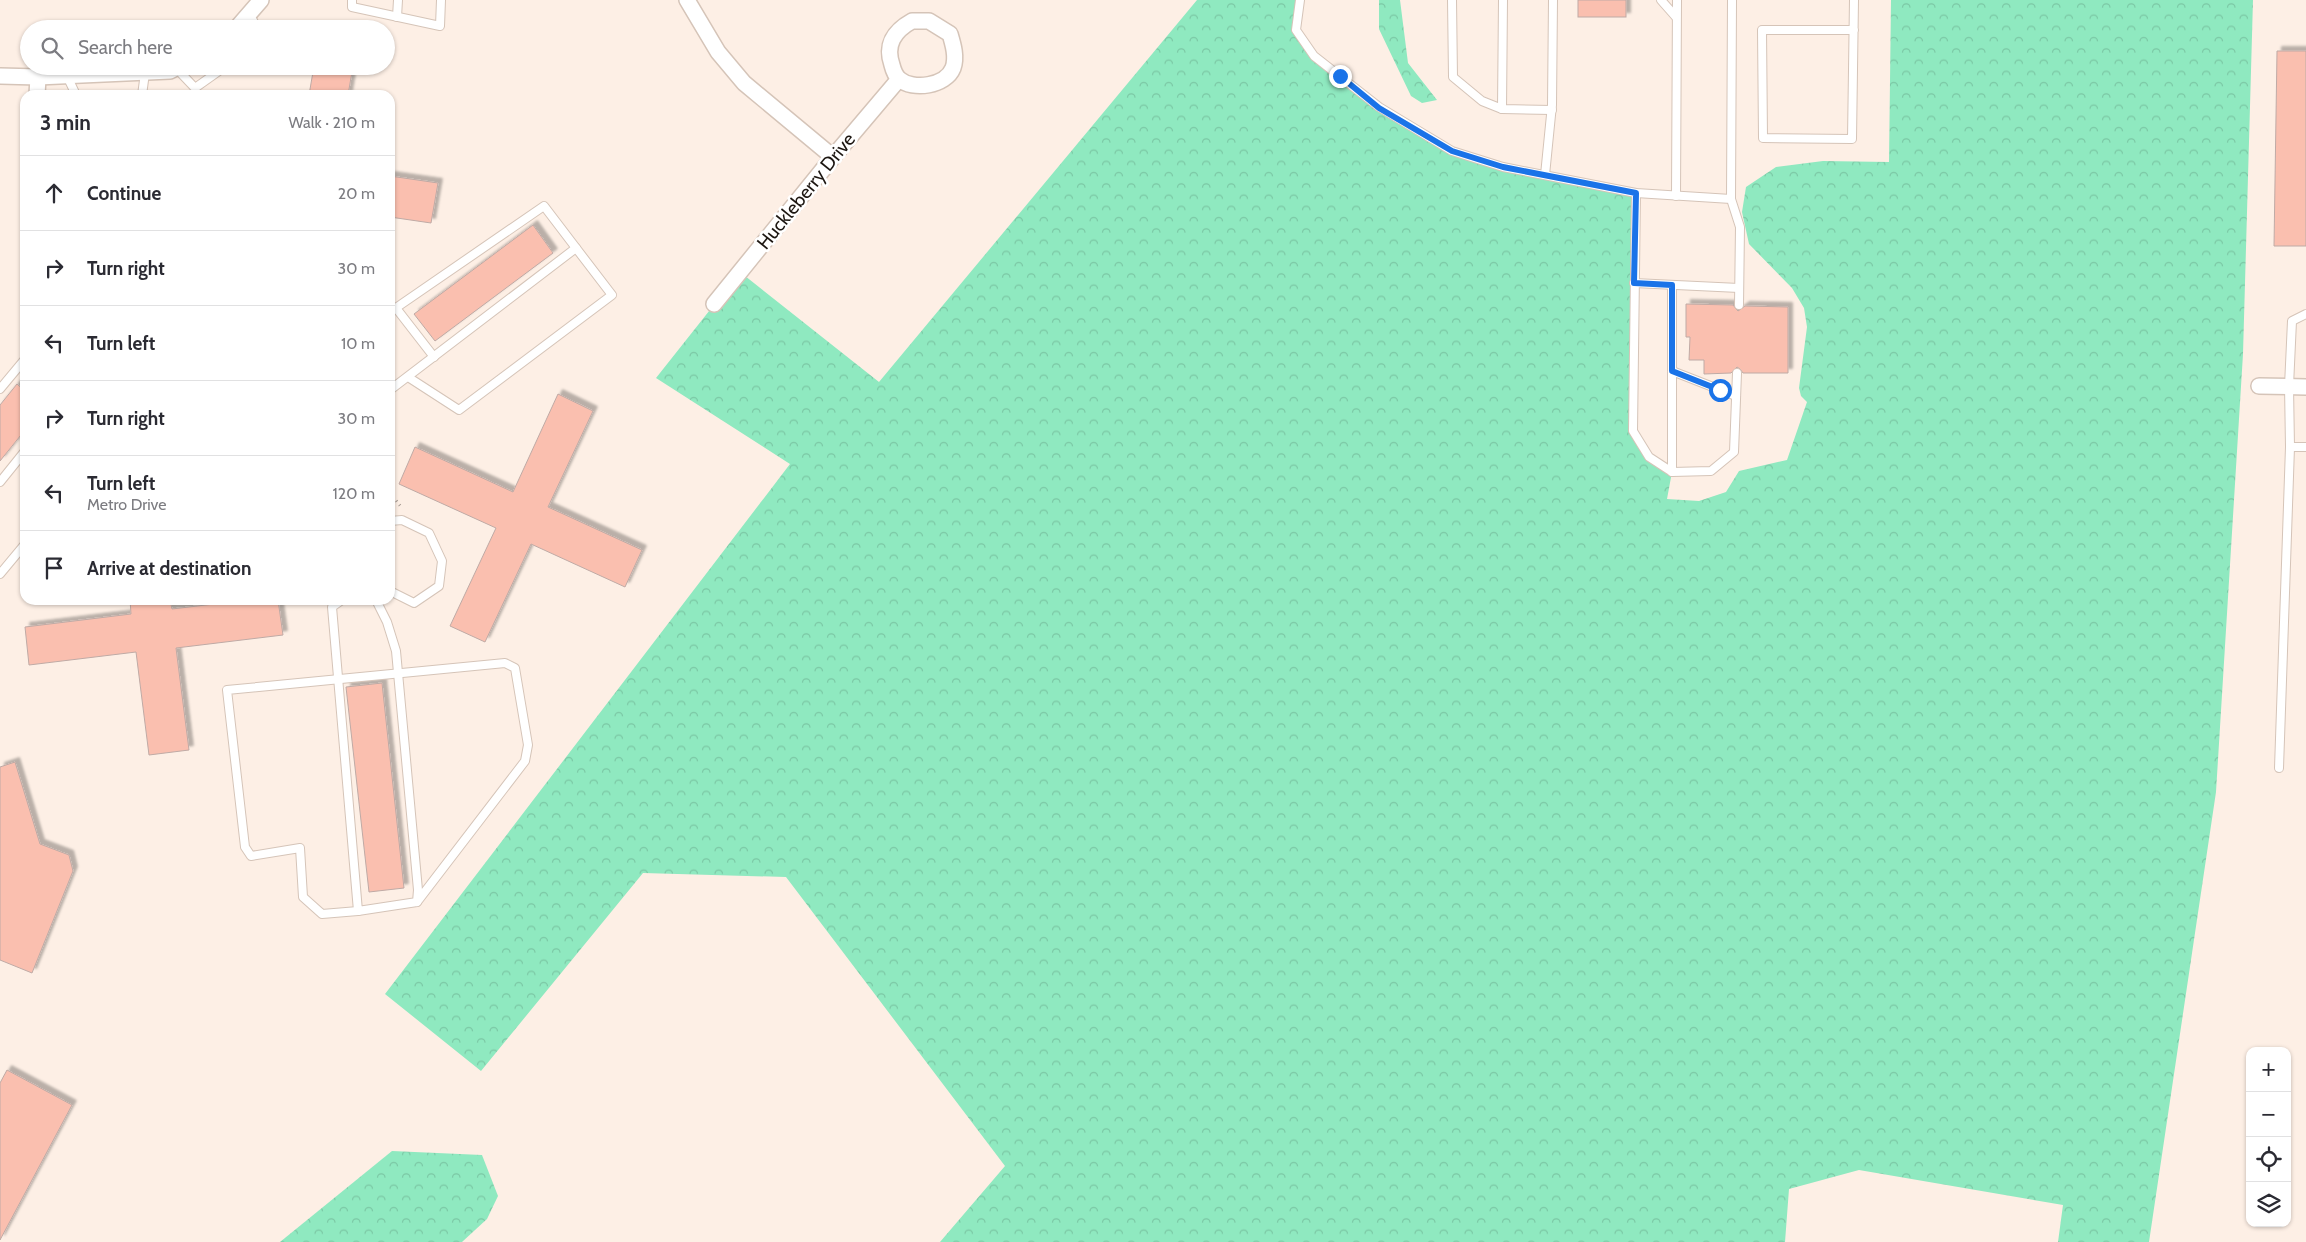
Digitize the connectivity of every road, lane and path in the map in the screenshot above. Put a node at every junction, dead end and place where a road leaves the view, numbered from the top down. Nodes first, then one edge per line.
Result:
1 (261, 0) edge
2 (352, 0) edge
3 (398, 0) edge
4 (441, 0) edge
5 (687, 0) edge
6 (1300, 0) edge
7 (1452, 0) edge
8 (1503, 0) edge
9 (1553, 0) edge
10 (1661, 0) edge
11 (1676, 0) edge
12 (1732, 0) edge
13 (1854, 0) edge
14 (249, 14) junction
15 (398, 17) junction
16 (1676, 17) junction
17 (244, 20) edge
18 (253, 20) edge
19 (1854, 30) junction
20 (86, 75) edge
21 (145, 75) edge
22 (184, 75) edge
23 (213, 75) edge
24 (0, 76) edge
25 (67, 76) junction
26 (38, 77) junction
27 (899, 79) junction
28 (37, 90) edge
29 (74, 90) edge
30 (143, 90) edge
31 (1502, 109) junction
32 (1552, 110) junction
33 (833, 157) junction
34 (1545, 175) junction
35 (1636, 193) junction
36 (1676, 196) junction
37 (1731, 199) junction
38 (576, 248) junction
39 (1634, 283) junction
40 (1672, 285) junction
41 (1739, 288) junction
42 (714, 304) dead end
43 (1739, 306) dead end
44 (395, 309) edge
45 (395, 312) edge
46 (2306, 314) edge
47 (434, 357) junction
48 (20, 368) edge
49 (1672, 371) junction
50 (1736, 373) dead end
51 (408, 377) junction
52 (395, 386) edge
53 (2259, 386) dead end
54 (2289, 386) junction
55 (2306, 387) edge
56 (0, 389) edge
57 (1736, 396) junction
58 (2290, 447) junction
59 (2306, 447) edge
60 (20, 457) edge
61 (1672, 472) junction
62 (0, 482) edge
63 (395, 499) edge
64 (403, 510) dead end
65 (395, 521) edge
66 (20, 550) edge
67 (0, 574) edge
68 (395, 594) edge
69 (336, 605) edge
70 (378, 605) edge
71 (398, 672) junction
72 (338, 680) junction
73 (2279, 768) dead end
74 (417, 902) junction
75 (358, 911) junction

1 - 14 street
2 - 15 lane
3 - 15 lane
4 - 15 lane
5 - 33 street
6 - 34 lane
7 - 31 lane
8 - 31 lane
9 - 32 lane
10 - 16 lane
11 - 16 lane
12 - 37 lane
13 - 19 lane
14 - 17 street
14 - 18 lane
16 - 36 lane
19 - 19 lane
20 - 25 street
21 - 30 lane
22 - 23 lane
24 - 26 street
25 - 26 street
25 - 29 lane
26 - 28 street
27 - 27 street
27 - 33 street, Huckleberry Drive
31 - 32 lane
32 - 34 lane
33 - 42 street, Huckleberry Drive
34 - 35 lane
35 - 36 lane
35 - 39 lane
36 - 37 lane
37 - 41 lane
38 - 44 lane
38 - 47 lane
38 - 51 lane
39 - 40 lane
39 - 61 lane
40 - 41 lane
40 - 49 lane
41 - 43 lane
45 - 47 lane
46 - 54 lane
47 - 51 lane
48 - 56 lane
49 - 57 lane
49 - 61 lane
50 - 57 lane
51 - 52 lane
53 - 54 street
54 - 55 street
54 - 58 lane
57 - 61 lane
58 - 59 lane
58 - 73 lane
60 - 62 lane
63 - 64 path
65 - 68 lane
66 - 67 lane
69 - 72 lane
70 - 71 lane
71 - 72 lane
71 - 74 lane
71 - 74 lane
72 - 75 lane
72 - 75 lane
74 - 75 lane

